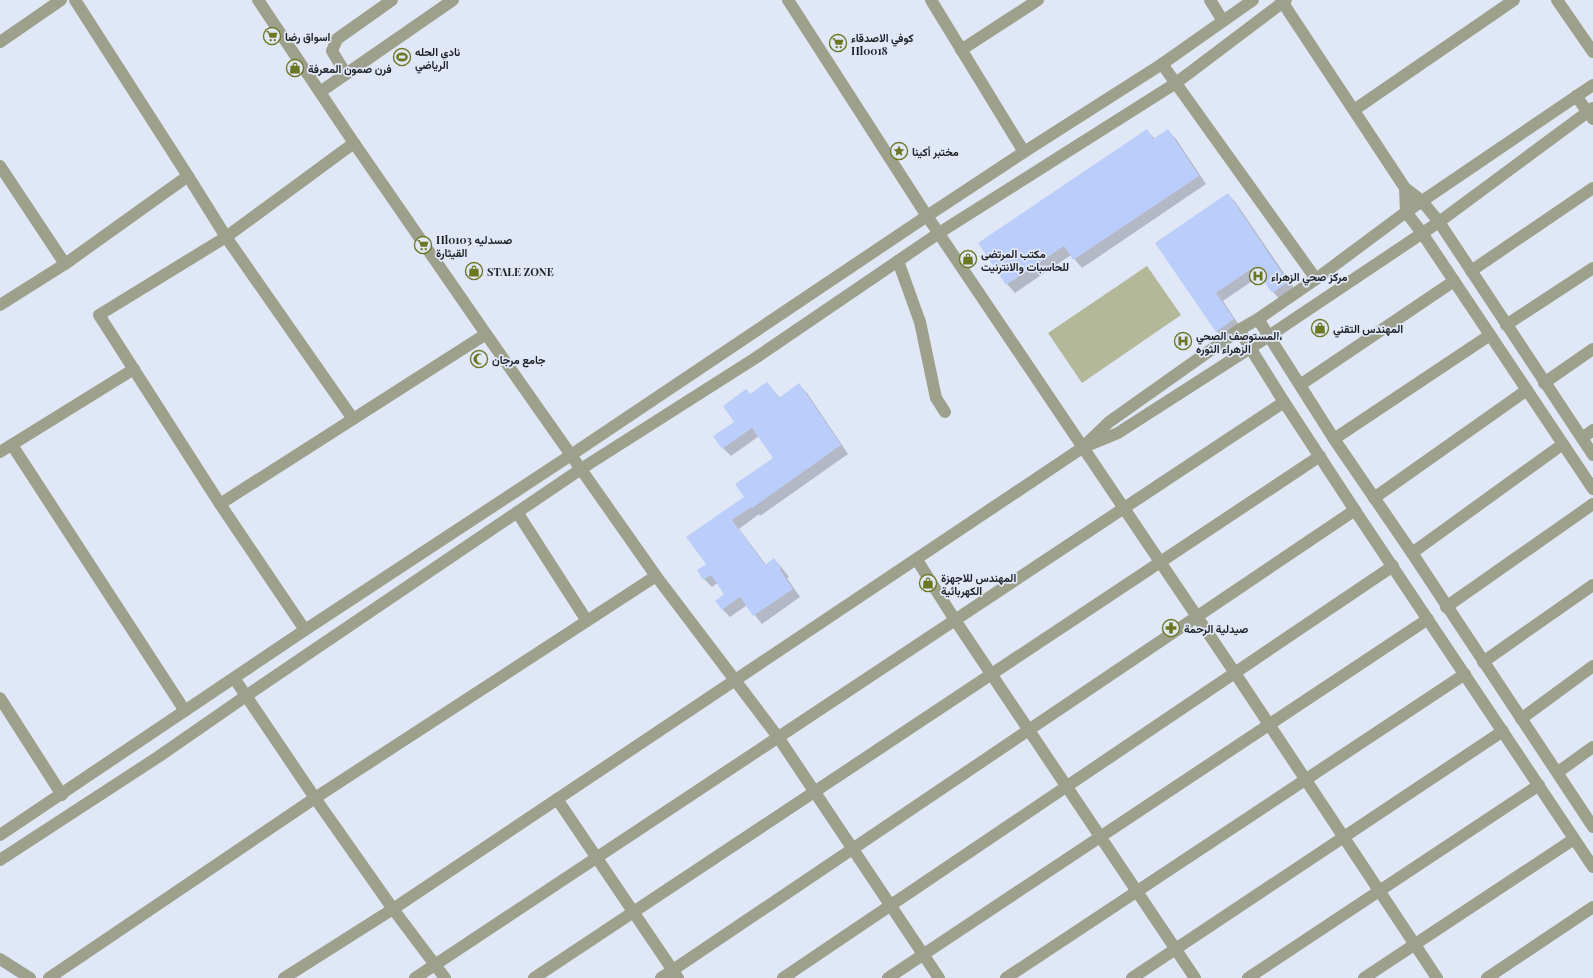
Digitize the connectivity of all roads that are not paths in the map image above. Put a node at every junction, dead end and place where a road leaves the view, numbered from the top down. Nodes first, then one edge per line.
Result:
1 (61, 0) edge
2 (75, 0) edge
3 (258, 0) edge
4 (392, 0) edge
5 (453, 0) edge
6 (788, 0) edge
7 (931, 0) edge
8 (1038, 0) edge
9 (1210, 0) edge
10 (1252, 0) edge
11 (1514, 0) edge
12 (1557, 0) edge
13 (1283, 1) edge
14 (1223, 21) junction
15 (0, 42) edge
16 (961, 50) junction
17 (1593, 52) edge
18 (1162, 64) junction
19 (346, 74) junction
20 (1176, 83) junction
21 (1593, 85) edge
22 (320, 92) junction
23 (1576, 96) junction
24 (1354, 110) junction
25 (1591, 113) edge
26 (354, 143) junction
27 (1024, 152) junction
28 (0, 166) edge
29 (188, 176) junction
30 (1405, 188) junction
31 (1593, 188) edge
32 (1422, 201) junction
33 (1406, 212) junction
34 (927, 216) junction
35 (1439, 222) junction
36 (1422, 233) junction
37 (939, 234) junction
38 (226, 237) junction
39 (898, 261) junction
40 (65, 264) junction
41 (1593, 268) edge
42 (1471, 271) junction
43 (1316, 279) junction
44 (1454, 281) junction
45 (0, 305) edge
46 (1258, 319) junction
47 (1506, 325) junction
48 (1239, 330) junction
49 (486, 334) junction
50 (1490, 335) junction
51 (1269, 336) junction
52 (1250, 347) junction
53 (1593, 349) edge
54 (134, 369) junction
55 (1544, 383) junction
56 (1300, 385) junction
57 (1527, 390) junction
58 (1284, 402) junction
59 (945, 412) dead end
60 (354, 419) junction
61 (1593, 430) edge
62 (1582, 438) junction
63 (1334, 439) junction
64 (1563, 444) junction
65 (12, 445) junction
66 (1082, 448) junction
67 (0, 452) edge
68 (571, 455) junction
69 (1593, 455) edge
70 (1320, 456) junction
71 (581, 468) junction
72 (1593, 489) edge
73 (1374, 498) junction
74 (220, 504) junction
75 (1593, 504) edge
76 (1124, 508) junction
77 (1355, 510) junction
78 (517, 512) junction
79 (1412, 553) junction
80 (917, 560) junction
81 (1160, 562) junction
82 (1393, 566) junction
83 (656, 576) junction
84 (1593, 585) edge
85 (1446, 607) junction
86 (1197, 617) junction
87 (1428, 619) junction
88 (955, 620) junction
89 (586, 621) junction
90 (305, 630) junction
91 (1483, 662) junction
92 (1593, 666) edge
93 (1235, 673) junction
94 (992, 674) junction
95 (1465, 674) junction
96 (234, 678) junction
97 (734, 681) junction
98 (246, 696) junction
99 (0, 698) edge
100 (185, 711) junction
101 (1522, 719) junction
102 (1269, 725) junction
103 (1029, 730) junction
104 (1503, 731) junction
105 (778, 737) junction
106 (1593, 747) edge
107 (1558, 772) junction
108 (1305, 780) junction
109 (1539, 785) junction
110 (1067, 786) junction
111 (815, 792) junction
112 (62, 794) junction
113 (315, 798) junction
114 (557, 799) junction
115 (1593, 826) edge
116 (0, 835) edge
117 (1100, 837) junction
118 (1344, 837) junction
119 (1574, 838) junction
120 (853, 849) junction
121 (597, 858) junction
122 (0, 860) edge
123 (1593, 866) edge
124 (1380, 890) junction
125 (1136, 892) junction
126 (891, 905) junction
127 (1593, 907) edge
128 (393, 909) junction
129 (633, 912) junction
130 (1415, 944) junction
131 (1175, 949) junction
132 (923, 954) junction
133 (0, 960) edge
134 (436, 964) junction
135 (675, 974) edge
136 (30, 978) edge
137 (49, 978) edge
138 (284, 978) edge
139 (415, 978) edge
140 (445, 978) edge
141 (534, 978) edge
142 (661, 978) edge
143 (783, 978) edge
144 (888, 978) edge
145 (939, 978) edge
146 (1006, 978) edge
147 (1132, 978) edge
148 (1194, 978) edge
149 (1248, 978) edge
150 (1364, 978) edge
151 (1437, 978) edge
152 (1486, 978) edge

1 - 15 street
2 - 29 street
3 - 22 street
4 - 19 street
5 - 19 street
6 - 34 street
7 - 16 street
8 - 16 street
9 - 14 street
10 - 14 street
11 - 24 street
12 - 17 street
13 - 20 street
13 - 24 street
14 - 18 street
16 - 27 street
18 - 20 street
18 - 27 street
19 - 22 street
20 - 37 street
20 - 43 street
21 - 23 street
22 - 26 street
23 - 25 street
23 - 32 street
24 - 30 street
25 - 35 street
26 - 38 street
26 - 49 street
27 - 34 street
28 - 40 street
29 - 38 street
29 - 40 street
30 - 32 street
30 - 33 street
31 - 42 street
32 - 33 street
32 - 35 street
33 - 36 street
33 - 43 street
34 - 37 street
34 - 68 street
35 - 36 street
35 - 42 street
36 - 44 street
36 - 51 street
37 - 39 street
37 - 66 street
38 - 54 street
38 - 60 street
39 - 59 street
39 - 71 street
40 - 45 street
41 - 47 street
42 - 47 street
43 - 46 street
44 - 50 street
44 - 56 street
46 - 48 street
46 - 51 street
47 - 55 street
48 - 52 street
48 - 66 street
49 - 60 street
49 - 68 street
50 - 57 street
50 - 63 street
51 - 52 street
51 - 56 street
52 - 58 street
52 - 66 street
53 - 55 street
54 - 65 street
54 - 74 street
55 - 62 street
56 - 63 street
57 - 64 street
57 - 73 street
58 - 70 street
58 - 76 street
60 - 74 street
61 - 62 street
62 - 69 street
63 - 73 street
64 - 72 street
64 - 79 street
65 - 67 street
65 - 100 street
66 - 76 street
66 - 80 street
68 - 71 street
68 - 90 street
70 - 77 street
70 - 81 street
71 - 78 street
71 - 83 street
73 - 79 street
74 - 90 street
75 - 85 street
76 - 81 street
76 - 88 street
77 - 82 street
77 - 86 street
78 - 89 street
78 - 98 street
79 - 85 street
80 - 88 street
80 - 97 street
81 - 86 street
81 - 94 street
82 - 87 street
82 - 93 street
83 - 89 street
83 - 97 street
84 - 91 street
85 - 91 street
86 - 93 street
86 - 103 street
87 - 95 street
87 - 102 street
88 - 94 street
88 - 105 street
89 - 113 street
90 - 96 street
91 - 101 street
92 - 101 street
93 - 102 street
93 - 110 street
94 - 103 street
94 - 111 street
95 - 104 street
95 - 108 street
96 - 98 street
96 - 100 street
97 - 105 street
97 - 114 street
98 - 113 street
98 - 122 street
99 - 112 street
100 - 112 street
101 - 107 street
102 - 108 street
102 - 117 street
103 - 110 street
103 - 120 street
104 - 109 street
104 - 118 street
105 - 111 street
105 - 121 street
106 - 107 street
107 - 115 street
108 - 118 street
108 - 125 street
109 - 119 street
109 - 124 street
110 - 117 street
110 - 126 street
111 - 120 street
111 - 129 street
112 - 116 street
113 - 128 street
113 - 137 street
114 - 121 street
114 - 128 street
117 - 125 street
117 - 132 street
118 - 124 street
118 - 131 street
119 - 123 street
119 - 130 street
120 - 126 street
120 - 135 street
121 - 129 street
121 - 134 street
124 - 130 street
124 - 149 street
125 - 131 street
125 - 146 street
126 - 132 street
126 - 143 street
127 - 152 street
128 - 134 street
128 - 138 street
129 - 135 street
129 - 141 street
130 - 150 street
130 - 151 street
131 - 147 street
131 - 148 street
132 - 144 street
132 - 145 street
133 - 136 street
134 - 139 street
134 - 140 street
135 - 142 street

